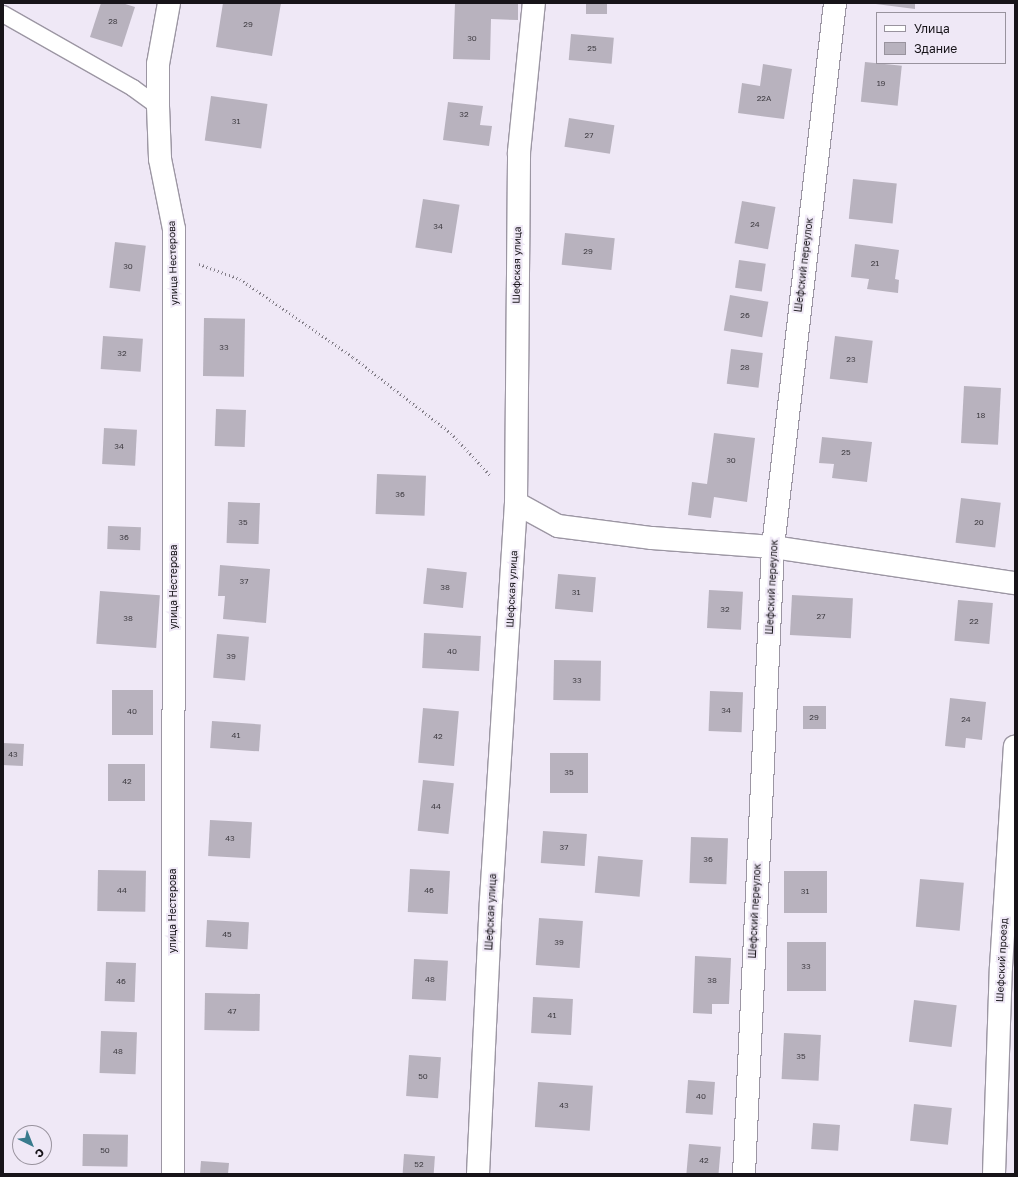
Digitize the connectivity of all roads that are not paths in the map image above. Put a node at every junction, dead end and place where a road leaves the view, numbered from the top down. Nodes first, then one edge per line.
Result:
1 (169, 3) edge
2 (534, 3) edge
3 (835, 3) edge
4 (3, 14) edge
5 (158, 106) junction
6 (516, 503) junction
7 (773, 547) junction
8 (1015, 583) edge
9 (1015, 746) edge
10 (173, 1174) edge
11 (478, 1174) edge
12 (744, 1174) edge
13 (994, 1174) edge

1 - 5 street, улица Нестерова
2 - 6 street, Шефская улица
3 - 7 street, Шефский переулок
4 - 5 lane
5 - 10 street, улица Нестерова
6 - 7 street
6 - 11 street, Шефская улица
7 - 8 street
7 - 12 street, Шефский переулок
9 - 13 street, Шефский проезд

